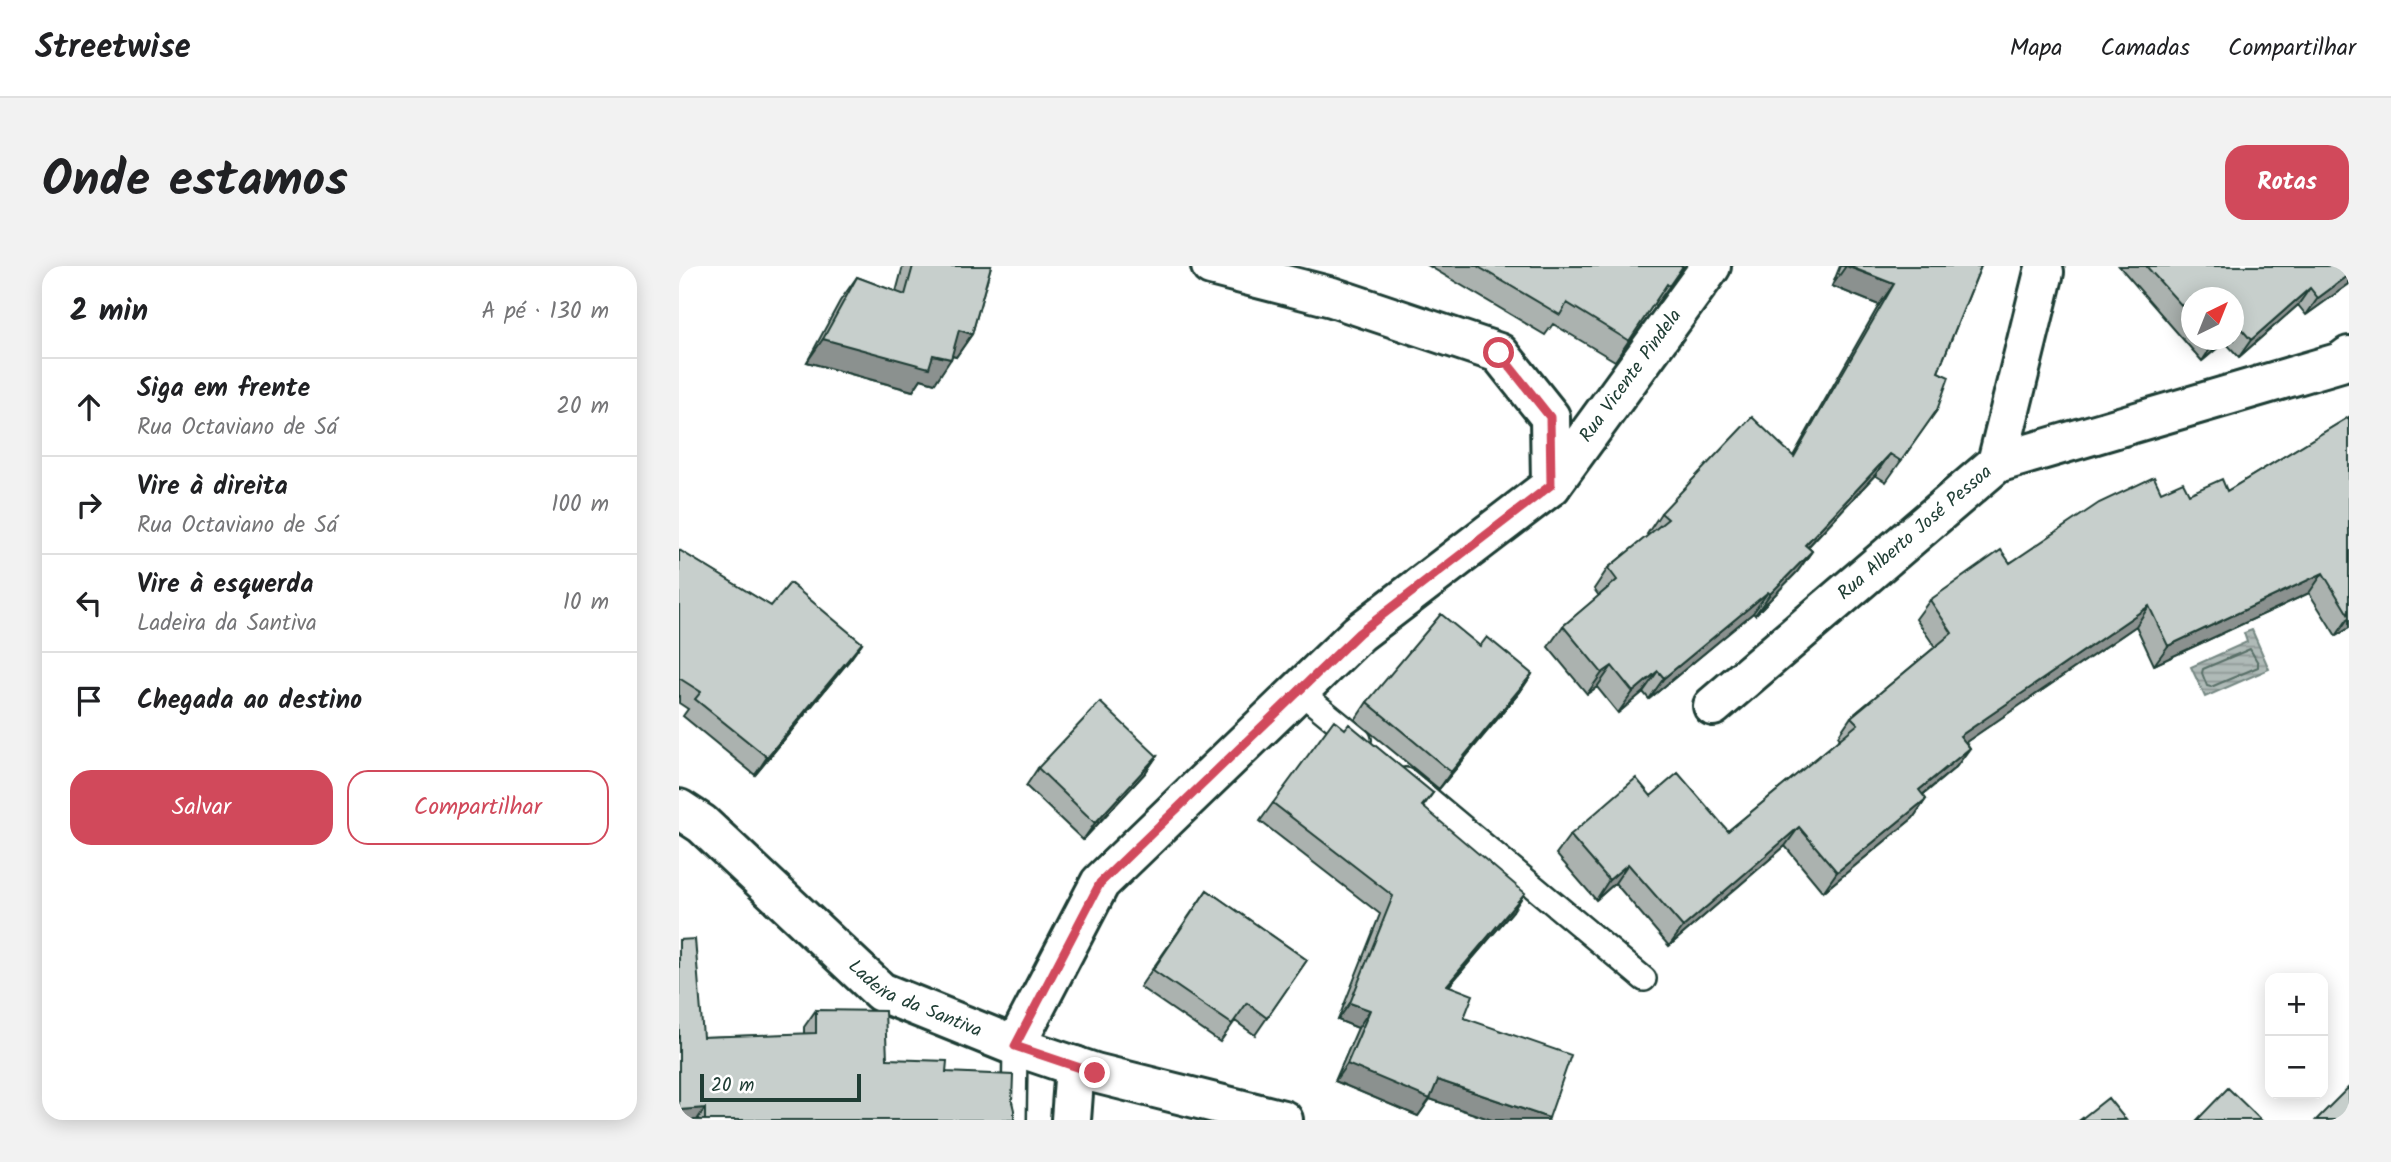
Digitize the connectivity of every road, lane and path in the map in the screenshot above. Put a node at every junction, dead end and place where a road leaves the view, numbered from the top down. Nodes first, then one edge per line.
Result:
1 (1211, 266) edge
2 (1711, 266) edge
3 (2044, 272) dead end
4 (2349, 356) edge
5 (1997, 463) junction
6 (1551, 485) junction
7 (1299, 691) junction
8 (1713, 706) dead end
9 (1373, 752) edge
10 (1393, 769) edge
11 (679, 809) edge
12 (1644, 979) dead end
13 (1015, 1046) junction
14 (1075, 1066) junction
15 (1014, 1120) edge
16 (1071, 1120) edge
17 (1283, 1120) edge

1 - 6 street
2 - 6 street, Rua Vicente Pindela
3 - 5 street
4 - 5 street, Rua Alberto José Pessoa
5 - 8 street, Rua Alberto José Pessoa
6 - 7 street, Rua Vicente Pindela
7 - 9 lane
7 - 13 street, Rua Vicente Pindela
10 - 12 lane
11 - 13 street, Ladeira da Santiva
13 - 14 street, Ladeira da Santiva
13 - 15 lane
14 - 16 street
14 - 17 street, Ladeira da Santiva

